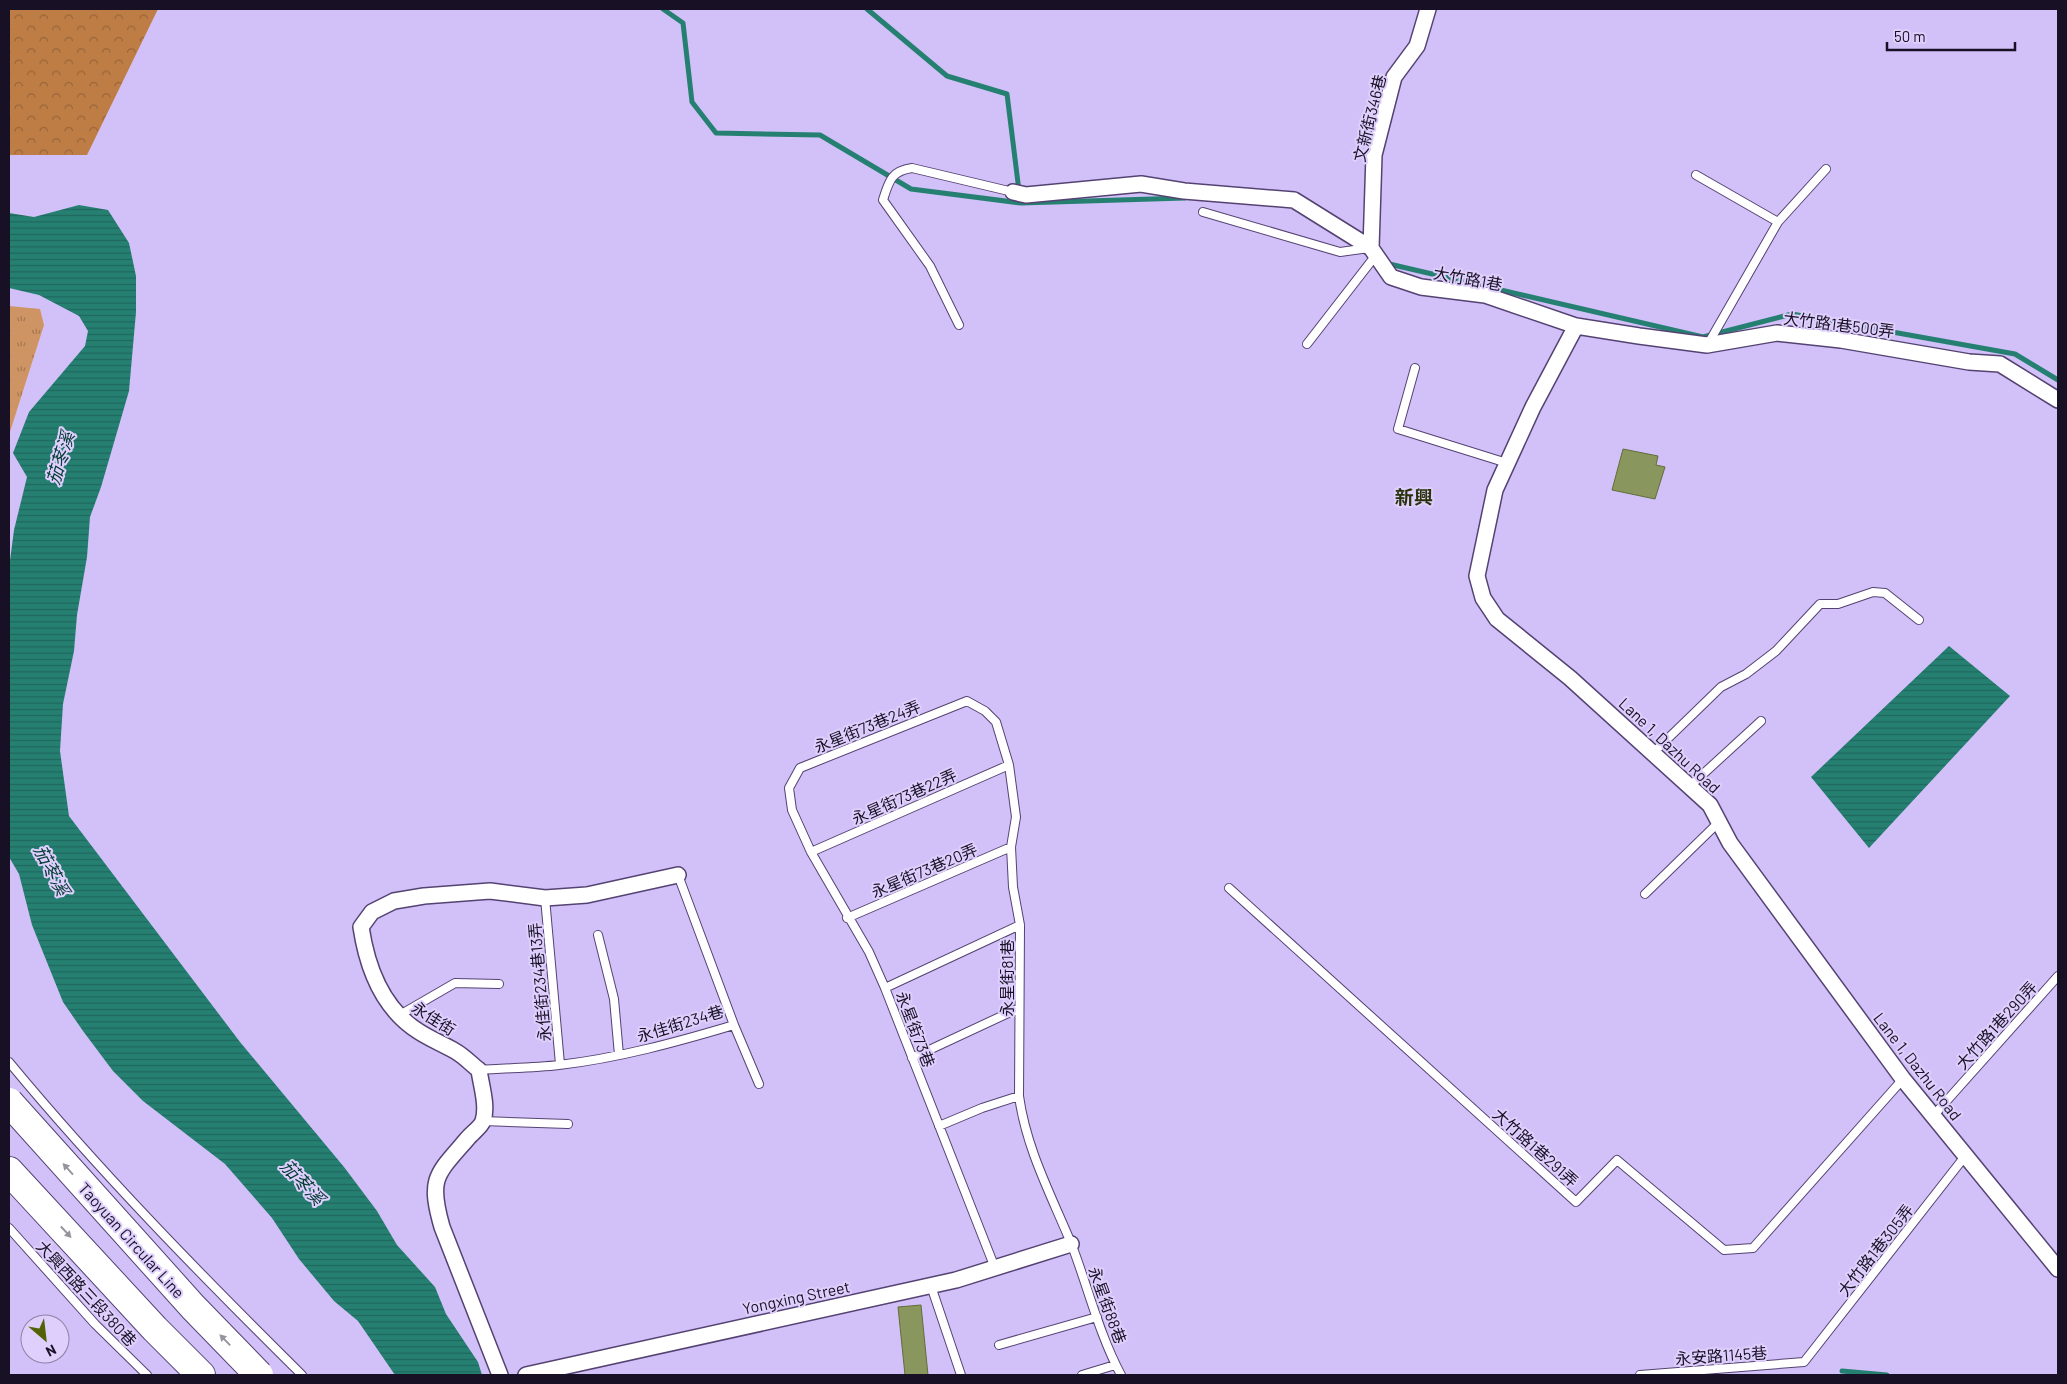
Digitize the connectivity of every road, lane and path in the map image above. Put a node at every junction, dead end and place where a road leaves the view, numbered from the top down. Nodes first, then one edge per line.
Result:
1 (1428, 9) edge
2 (1826, 169) dead end
3 (1696, 175) dead end
4 (1020, 193) joint
5 (1203, 212) dead end
6 (1778, 222) junction
7 (1374, 256) junction
8 (959, 325) dead end
9 (1576, 326) junction
10 (1307, 344) dead end
11 (1707, 345) junction
12 (1415, 368) dead end
13 (2058, 400) edge
14 (1508, 463) junction
15 (1919, 620) dead end
16 (985, 711) joint
17 (1761, 721) dead end
18 (1654, 752) junction
19 (1009, 764) junction
20 (1690, 786) junction
21 (792, 810) joint
22 (1719, 822) junction
23 (1011, 847) junction
24 (811, 852) junction
25 (678, 875) joint
26 (1230, 888) dead end
27 (1645, 894) dead end
28 (545, 898) junction
29 (847, 918) junction
30 (1020, 925) junction
31 (598, 935) dead end
32 (2058, 976) edge
33 (499, 984) dead end
34 (886, 988) junction
35 (1019, 1008) junction
36 (398, 1016) junction
37 (734, 1025) junction
38 (619, 1055) junction
39 (912, 1058) junction
40 (9, 1062) edge
41 (560, 1064) junction
42 (479, 1070) junction
43 (1903, 1079) junction
44 (759, 1084) dead end
45 (1019, 1096) junction
46 (9, 1102) edge
47 (1934, 1115) junction
48 (483, 1121) junction
49 (568, 1124) dead end
50 (939, 1126) junction
51 (1967, 1154) junction
52 (9, 1171) edge
53 (9, 1228) edge
54 (1071, 1244) junction
55 (994, 1268) junction
56 (2058, 1270) edge
57 (931, 1286) junction
58 (1097, 1318) junction
59 (999, 1345) dead end
60 (1804, 1362) joint
61 (1115, 1365) junction
62 (148, 1375) edge
63 (201, 1375) edge
64 (259, 1375) edge
65 (302, 1375) edge
66 (500, 1375) edge
67 (526, 1375) edge
68 (961, 1375) edge
69 (1082, 1375) edge
70 (1121, 1375) edge
71 (1640, 1375) edge

1 - 7 street, 文新街346巷
2 - 6 lane
3 - 6 lane
4 - 7 street, 大竹路1巷
4 - 8 lane
5 - 7 lane
6 - 11 lane
7 - 9 street, 大竹路1巷
7 - 10 lane
9 - 11 street, 大竹路1巷500弄
9 - 14 street, Lane 1, Dazhu Road
11 - 13 street, 大竹路1巷500弄
12 - 14 lane
14 - 18 street, Lane 1, Dazhu Road
15 - 18 lane
16 - 19 lane, 永星街81巷
16 - 21 lane, 永星街73巷24弄
17 - 20 lane
18 - 20 street, Lane 1, Dazhu Road
19 - 23 lane, 永星街81巷
19 - 24 lane, 永星街73巷22弄
20 - 22 street, Lane 1, Dazhu Road
21 - 24 lane, 永星街73巷
22 - 27 lane
22 - 43 street, Lane 1, Dazhu Road
23 - 29 lane, 永星街73巷20弄
23 - 30 lane, 永星街81巷
24 - 29 lane, 永星街73巷
25 - 28 street, 永佳街
25 - 37 lane, 永佳街234巷
26 - 43 lane, 大竹路1巷291弄
28 - 36 street, 永佳街
28 - 41 lane, 永佳街234巷13弄
29 - 34 lane, 永星街73巷
30 - 34 lane
30 - 35 lane, 永星街81巷
31 - 38 lane
32 - 47 lane, 大竹路1巷290弄
33 - 36 lane
34 - 39 lane, 永星街73巷
35 - 39 lane
35 - 45 lane, 永星街81巷
36 - 42 street, 永佳街
37 - 38 lane, 永佳街234巷
37 - 44 lane
38 - 41 lane, 永佳街234巷
39 - 50 lane, 永星街73巷
40 - 65 lane
41 - 42 lane, 永佳街234巷
42 - 48 street
43 - 47 street, Lane 1, Dazhu Road
45 - 50 lane
45 - 54 lane, 永星街81巷
64 -> 46 highway, Taoyuan Circular Line, bridge
47 - 51 street, Lane 1, Dazhu Road
48 - 49 lane
48 - 66 street
50 - 55 lane, 永星街73巷
51 - 56 street, Lane 1, Dazhu Road
51 - 60 lane, 大竹路1巷305弄
52 -> 63 highway
53 - 62 lane, 大興西路三段380巷
54 - 55 street, Yongxing Street
54 - 58 lane, 永星街88巷
55 - 57 street, Yongxing Street
57 - 67 street, Yongxing Street
57 - 68 lane
58 - 59 lane
58 - 61 lane, 永星街88巷
60 - 71 lane, 永安路1145巷
61 - 69 lane
61 - 70 lane, 永星街88巷

